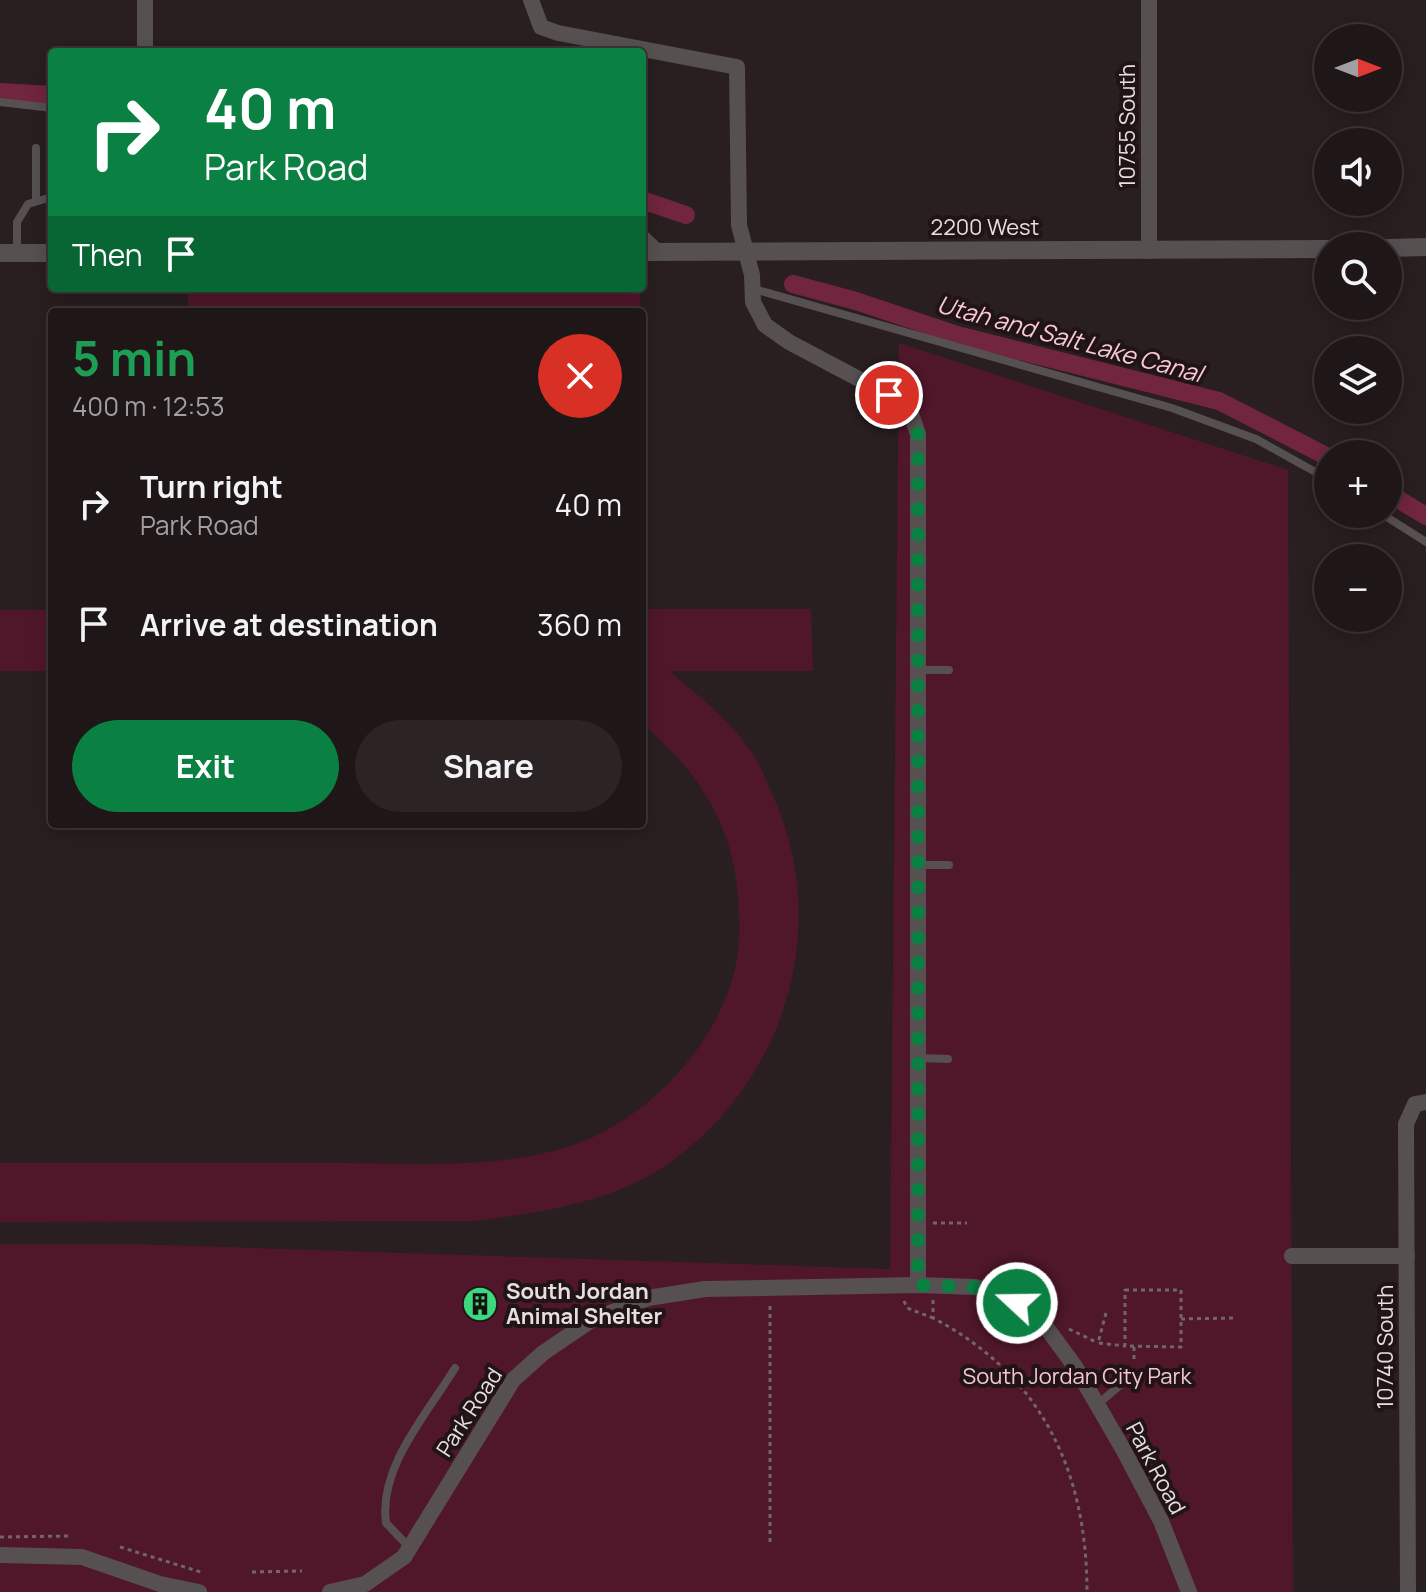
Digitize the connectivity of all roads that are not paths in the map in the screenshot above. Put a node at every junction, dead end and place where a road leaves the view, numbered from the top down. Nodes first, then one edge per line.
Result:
1 (145, 0) edge
2 (531, 0) edge
3 (1149, 0) edge
4 (145, 48) edge
5 (637, 48) edge
6 (646, 50) edge
7 (0, 102) edge
8 (48, 108) edge
9 (36, 148) dead end
10 (48, 198) edge
11 (36, 200) junction
12 (646, 236) edge
13 (1426, 247) edge
14 (1402, 248) edge
15 (1314, 249) edge
16 (1149, 251) junction
17 (646, 252) edge
18 (663, 252) junction
19 (746, 252) junction
20 (9, 253) edge
21 (48, 253) edge
22 (753, 289) junction
23 (1314, 471) edge
24 (1402, 527) edge
25 (1426, 542) edge
26 (919, 670) junction
27 (949, 670) dead end
28 (919, 865) junction
29 (949, 865) dead end
30 (918, 1058) junction
31 (948, 1059) dead end
32 (1421, 1103) edge
33 (1292, 1256) dead end
34 (1407, 1256) junction
35 (918, 1285) junction
36 (455, 1368) dead end
37 (1125, 1381) dead end
38 (1097, 1404) junction
39 (410, 1548) junction
40 (0, 1555) edge
41 (199, 1592) edge
42 (330, 1592) edge
43 (1189, 1592) edge
44 (1408, 1592) edge

1 - 4 street
2 - 5 street
3 - 16 street, 10755 South
6 - 19 street
7 - 8 lane
9 - 11 lane
10 - 11 lane
11 - 20 lane
12 - 18 lane
13 - 14 street
15 - 16 street, 2200 West
16 - 19 street, 2200 West
17 - 18 street, 2200 West
18 - 19 street, 2200 West
19 - 22 street
20 - 21 street
22 - 23 lane
22 - 26 street
24 - 25 lane
26 - 27 lane
26 - 28 street
28 - 29 lane
28 - 30 street
30 - 31 lane
30 - 35 street
32 - 34 street, 10740 South
33 - 34 street
34 - 44 street, 10740 South
35 - 38 street, Park Road
35 - 39 street, Park Road
36 - 39 lane
37 - 38 lane
38 - 43 street, Park Road
39 - 42 street, Park Road
40 - 41 street

